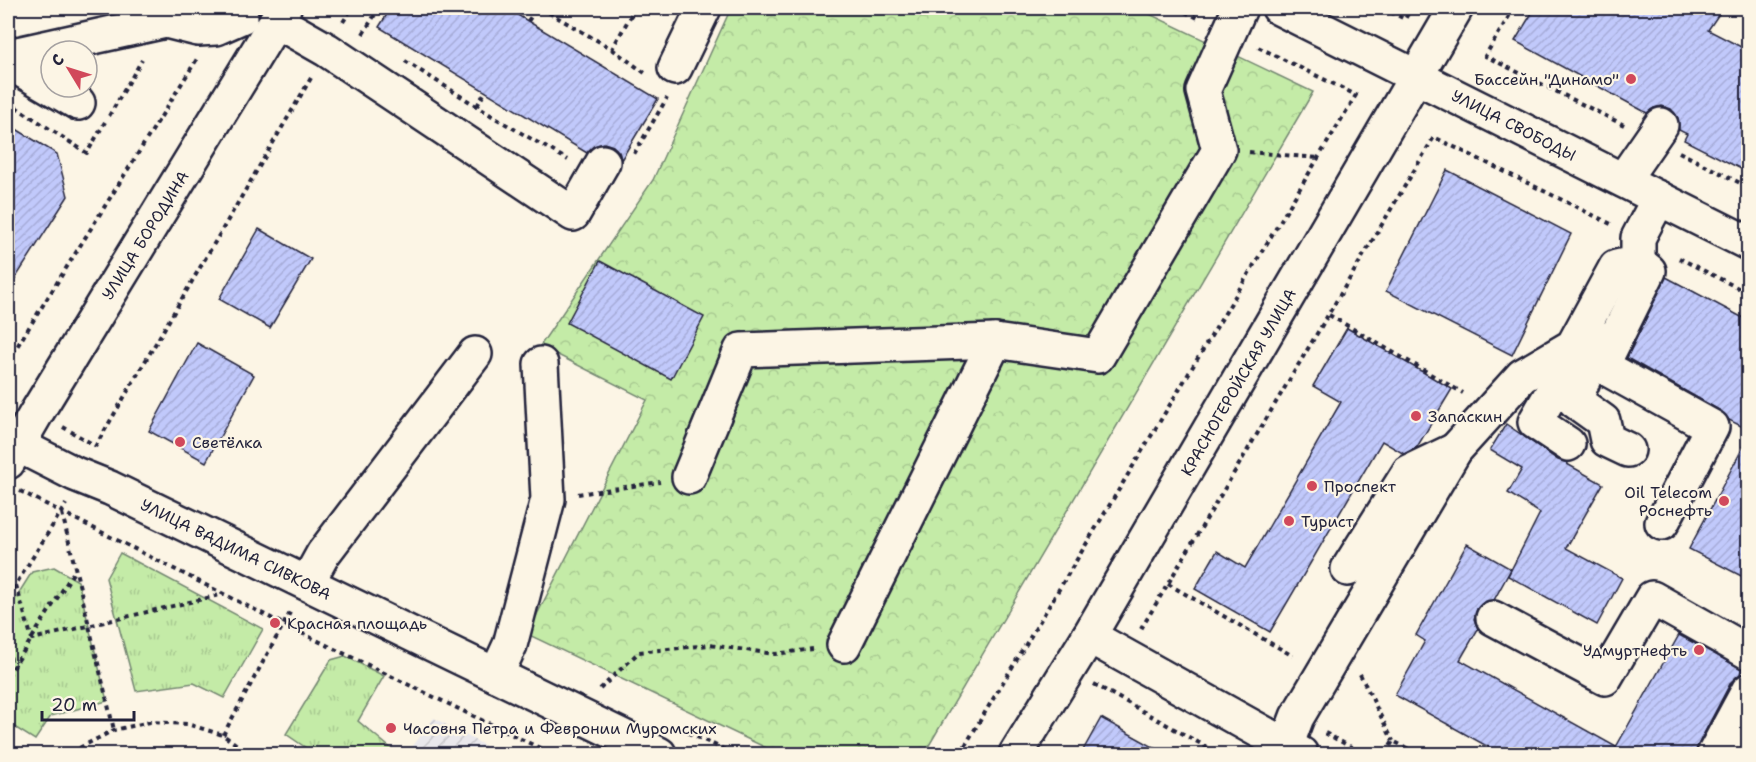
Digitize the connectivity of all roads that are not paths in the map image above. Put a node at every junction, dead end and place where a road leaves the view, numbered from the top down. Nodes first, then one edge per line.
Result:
1 (704, 8) edge
2 (1279, 8) edge
3 (1456, 8) edge
4 (222, 20) edge
5 (1234, 20) edge
6 (276, 21) edge
7 (161, 43) dead end
8 (8, 56) edge
9 (8, 62) edge
10 (675, 68) road end
11 (1416, 76) junction
12 (78, 103) dead end
13 (1661, 125) dead end
14 (611, 165) road end
15 (1623, 180) junction
16 (1659, 198) junction
17 (1749, 243) edge
18 (1638, 250) junction
19 (995, 340) junction
20 (1573, 346) junction
21 (475, 354) dead end
22 (541, 364) dead end
23 (1568, 444) dead end
24 (1455, 450) junction
25 (1628, 450) dead end
26 (12, 459) edge
27 (688, 477) road end
28 (1662, 523) dead end
29 (1348, 569) dead end
30 (307, 583) junction
31 (1493, 618) dead end
32 (1089, 636) junction
33 (844, 645) road end
34 (1749, 652) edge
35 (496, 675) junction
36 (1746, 702) edge
37 (1729, 747) edge
38 (1294, 750) edge
39 (659, 754) edge
40 (1016, 754) edge

1 - 10 street
2 - 11 street, УЛИЦА СВОБОДЫ
3 - 11 street, КРАСНОГЕРОЙСКАЯ УЛИЦА
4 - 6 street
4 - 7 street
4 - 8 street
5 - 19 street
6 - 14 street
6 - 26 street, УЛИЦА БОРОДИНА
9 - 12 street
11 - 15 street, УЛИЦА СВОБОДЫ
11 - 32 street, КРАСНОГЕРОЙСКАЯ УЛИЦА
13 - 15 street
15 - 16 street, УЛИЦА СВОБОДЫ
16 - 17 street, УЛИЦА СВОБОДЫ
16 - 18 street
18 - 20 street
18 - 25 street
18 - 28 street
19 - 27 street
19 - 33 street
20 - 23 street
20 - 24 street
21 - 30 street
22 - 35 street
24 - 29 street
24 - 38 street
26 - 30 street, УЛИЦА ВАДИМА СИВКОВА
30 - 35 street, УЛИЦА ВАДИМА СИВКОВА
31 - 34 street
32 - 38 street
32 - 40 street, КРАСНОГЕРОЙСКАЯ УЛИЦА
35 - 39 street, УЛИЦА ВАДИМА СИВКОВА
36 - 37 street

